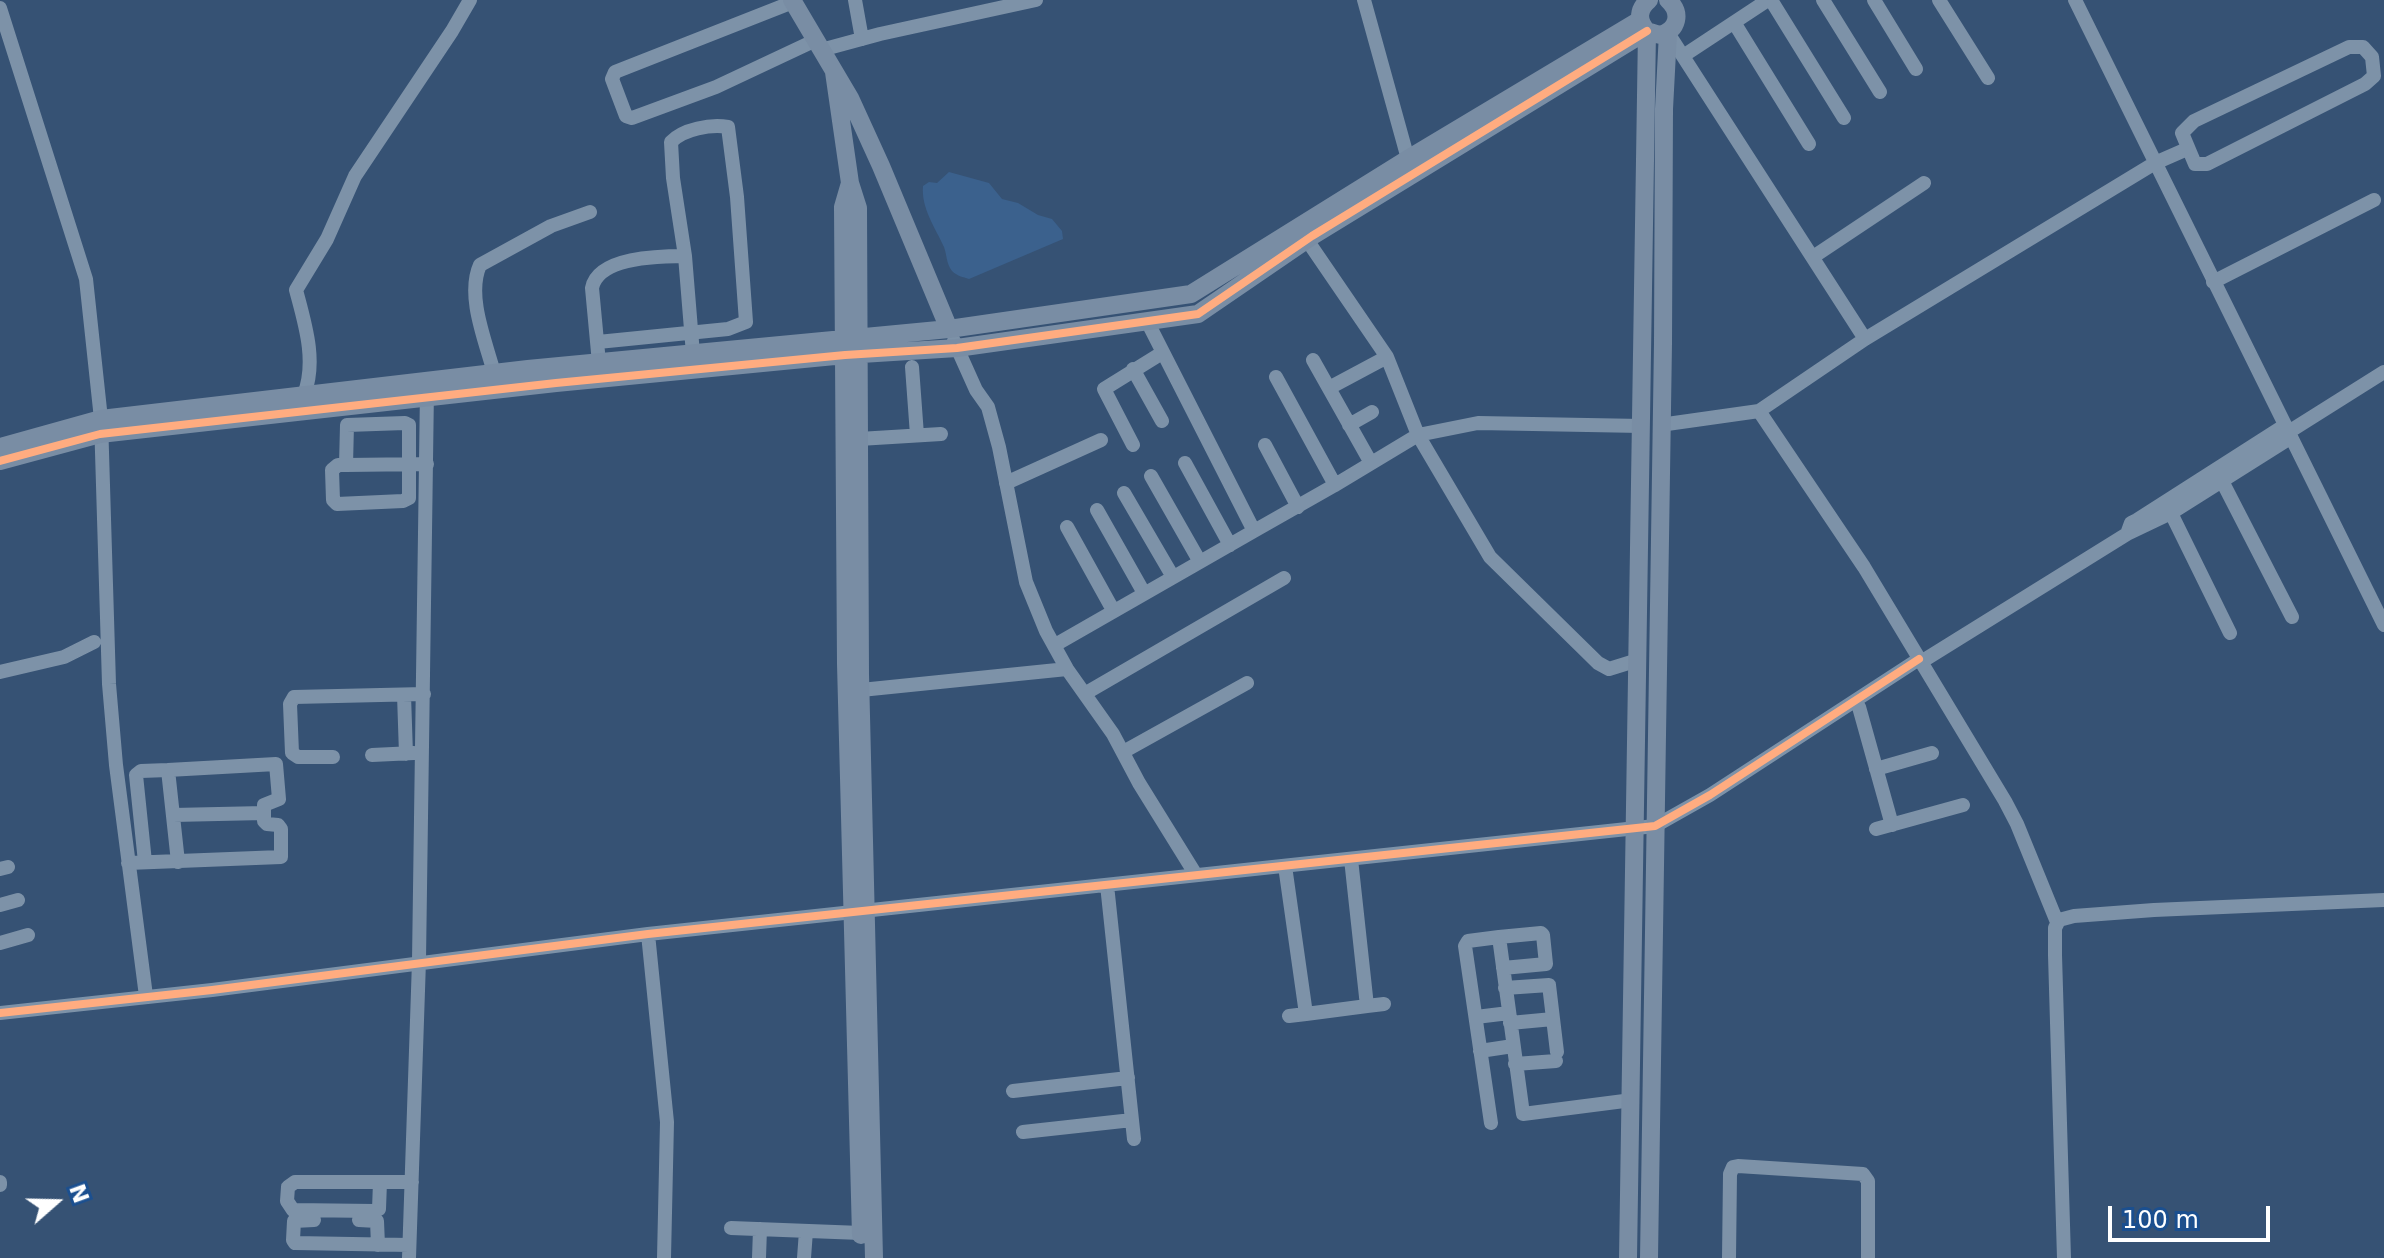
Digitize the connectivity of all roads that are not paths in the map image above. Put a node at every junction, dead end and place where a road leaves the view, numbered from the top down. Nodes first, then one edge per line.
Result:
1 (470, 0) edge
2 (1036, 0) edge
3 (1364, 0) edge
4 (1770, 0) edge
5 (1823, 0) edge
6 (1874, 0) edge
7 (1939, 0) edge
8 (2075, 0) edge
9 (793, 1) edge
10 (855, 1) edge
11 (1677, 3) edge
12 (0, 8) edge
13 (1645, 11) edge
14 (1735, 24) junction
15 (1668, 33) junction
16 (862, 39) junction
17 (818, 45) junction
18 (2378, 55) edge
19 (1683, 56) junction
20 (1916, 69) dead end
21 (834, 72) junction
22 (1988, 78) dead end
23 (1880, 92) dead end
24 (1844, 118) dead end
25 (1809, 144) dead end
26 (2187, 149) junction
27 (1408, 159) junction
28 (2155, 163) junction
29 (1924, 183) dead end
30 (2374, 200) dead end
31 (590, 212) dead end
32 (1307, 240) junction
33 (685, 256) junction
34 (1813, 257) junction
35 (2213, 282) junction
36 (1147, 321) junction
37 (949, 329) junction
38 (692, 333) junction
39 (1865, 339) junction
40 (598, 342) junction
41 (851, 347) junction
42 (957, 348) junction
43 (1162, 353) junction
44 (693, 354) junction
45 (1387, 357) junction
46 (1313, 360) dead end
47 (599, 363) junction
48 (912, 367) dead end
49 (1133, 369) junction
50 (2384, 372) edge
51 (494, 373) junction
52 (1276, 377) dead end
53 (1329, 388) junction
54 (427, 389) junction
55 (304, 395) junction
56 (1759, 411) junction
57 (1372, 412) dead end
58 (1162, 421) dead end
59 (1349, 425) junction
60 (1651, 425) junction
61 (101, 426) junction
62 (2287, 433) junction
63 (941, 434) dead end
64 (917, 435) junction
65 (1418, 435) junction
66 (859, 439) junction
67 (1101, 440) dead end
68 (1133, 445) dead end
69 (1265, 445) dead end
70 (0, 447) edge
71 (0, 461) edge
72 (1185, 463) dead end
73 (1371, 463) junction
74 (410, 464) junction
75 (427, 464) junction
76 (346, 465) junction
77 (1151, 476) dead end
78 (2222, 481) junction
79 (1006, 483) junction
80 (1335, 485) junction
81 (1124, 493) dead end
82 (1298, 507) junction
83 (1097, 510) dead end
84 (2171, 513) junction
85 (1067, 527) dead end
86 (1254, 531) junction
87 (2127, 534) junction
88 (1230, 545) junction
89 (1200, 562) junction
90 (1173, 577) junction
91 (1284, 578) dead end
92 (1144, 593) junction
93 (1113, 610) junction
94 (2292, 617) dead end
95 (2384, 625) edge
96 (2230, 633) dead end
97 (94, 642) dead end
98 (1055, 645) junction
99 (1638, 660) junction
100 (1921, 662) junction
101 (1067, 669) junction
102 (0, 672) edge
103 (1247, 683) dead end
104 (861, 690) junction
105 (1086, 693) junction
106 (424, 694) junction
107 (404, 695) junction
108 (1859, 707) junction
109 (1839, 713) junction
110 (1123, 752) junction
111 (423, 753) junction
112 (1932, 753) dead end
113 (406, 754) junction
114 (372, 755) dead end
115 (333, 757) dead end
116 (1876, 769) junction
117 (168, 770) junction
118 (1963, 805) dead end
119 (264, 813) junction
120 (173, 815) junction
121 (1892, 825) junction
122 (1645, 827) junction
123 (1876, 829) dead end
124 (1351, 859) junction
125 (145, 862) junction
126 (178, 862) junction
127 (128, 863) junction
128 (1285, 866) junction
129 (1196, 875) junction
130 (1107, 885) junction
131 (18, 900) dead end
132 (2384, 900) edge
133 (0, 905) edge
134 (859, 912) junction
135 (2057, 922) junction
136 (648, 934) junction
137 (28, 935) dead end
138 (1499, 937) junction
139 (0, 943) edge
140 (419, 961) junction
141 (1503, 968) junction
142 (1505, 988) junction
143 (146, 996) junction
144 (1384, 1004) dead end
145 (1367, 1006) junction
146 (1, 1011) edge
147 (1306, 1014) junction
148 (1289, 1016) dead end
149 (1476, 1017) junction
150 (1509, 1018) junction
151 (1553, 1019) junction
152 (1513, 1046) junction
153 (1480, 1051) junction
154 (1515, 1064) junction
155 (1128, 1078) junction
156 (1013, 1091) dead end
157 (1632, 1100) junction
158 (1132, 1120) junction
159 (1491, 1123) dead end
160 (1023, 1132) dead end
161 (1134, 1139) dead end
162 (380, 1182) junction
163 (412, 1182) junction
164 (731, 1228) dead end
165 (760, 1229) junction
166 (806, 1231) junction
167 (861, 1233) junction
168 (378, 1245) junction
169 (409, 1252) edge
170 (664, 1258) edge
171 (759, 1258) edge
172 (804, 1258) edge
173 (862, 1258) edge
174 (874, 1258) edge
175 (1628, 1258) edge
176 (1649, 1258) edge
177 (1729, 1258) edge
178 (1868, 1258) edge
179 (2064, 1258) edge

1 - 55 street
2 - 16 street
3 - 27 street
4 - 14 street
4 - 24 street
5 - 23 street
6 - 20 street
7 - 22 street
8 - 28 street
9 - 17 street
9 - 17 street
10 - 16 street
11 - 15 street
12 - 61 street
13 - 15 street
13 - 27 street
13 - 32 street
13 - 60 street
14 - 19 street
14 - 25 street
15 - 19 street
15 - 60 street
16 - 17 street
17 - 21 street
18 - 26 street
18 - 26 street
19 - 34 street
21 - 37 street
21 - 41 street
26 - 28 street
27 - 37 street
28 - 35 street
28 - 39 street
29 - 34 street
30 - 35 street
31 - 51 street
32 - 36 street
32 - 45 street
33 - 38 street
33 - 38 street
33 - 40 street
34 - 39 street
35 - 62 street
36 - 42 street
36 - 43 street
37 - 41 street
37 - 42 street
38 - 40 street
38 - 44 street
39 - 56 street
40 - 47 street
41 - 42 street
41 - 44 street
41 - 54 street
41 - 66 street
41 - 134 street
42 - 79 street
43 - 49 street
43 - 86 street
44 - 47 street
45 - 53 street
45 - 65 street
46 - 53 street
47 - 51 street
48 - 64 street
49 - 58 street
49 - 68 street
50 - 62 street
51 - 54 street
52 - 80 street
53 - 59 street
54 - 55 street
54 - 61 street
54 - 75 street
55 - 61 street
56 - 60 street
56 - 100 street
57 - 59 street
59 - 73 street
60 - 65 street
60 - 99 street
60 - 122 street
61 - 70 street
61 - 71 street
61 - 127 street
62 - 78 street
62 - 87 street
62 - 95 street
63 - 64 street
64 - 66 street
65 - 73 street
65 - 99 street
66 - 104 street
67 - 79 street
69 - 82 street
72 - 88 street
73 - 80 street
74 - 75 street
74 - 76 street
74 - 76 street
74 - 76 street
75 - 106 street
77 - 89 street
78 - 84 street
78 - 94 street
79 - 98 street
80 - 82 street
81 - 90 street
82 - 86 street
83 - 92 street
84 - 87 street
84 - 96 street
85 - 93 street
86 - 88 street
87 - 100 street
88 - 89 street
89 - 90 street
90 - 92 street
91 - 105 street
92 - 93 street
93 - 98 street
97 - 102 street
98 - 101 street
99 - 122 street
100 - 108 street
100 - 109 street
100 - 135 street
101 - 104 street
101 - 105 street
103 - 110 street
104 - 134 street
105 - 110 street
106 - 107 street
106 - 111 street
107 - 113 street
107 - 115 street
108 - 109 street
108 - 116 street
109 - 122 street
110 - 129 street
111 - 113 street
111 - 140 street
112 - 116 street
113 - 114 street
116 - 121 street
117 - 119 street
117 - 120 street
117 - 125 street
118 - 121 street
119 - 120 street
119 - 126 street
120 - 126 street
121 - 123 street
122 - 124 street
122 - 157 street
122 - 176 street
124 - 128 street
124 - 145 street
125 - 126 street
125 - 127 street
127 - 143 street
128 - 129 street
128 - 147 street
129 - 130 street
130 - 134 street
130 - 155 street
131 - 133 street
132 - 135 street
134 - 136 street
134 - 167 street
134 - 174 street
135 - 179 street
136 - 140 street
136 - 170 street
137 - 139 street
138 - 141 street
138 - 141 street
138 - 149 street
140 - 143 street
140 - 163 street
141 - 142 street
142 - 150 street
142 - 151 street
143 - 146 street
144 - 145 street
145 - 147 street
147 - 148 street
149 - 150 street
149 - 153 street
150 - 151 street
150 - 152 street
151 - 154 street
152 - 153 street
152 - 154 street
153 - 159 street
154 - 157 street
155 - 156 street
155 - 158 street
157 - 175 street
158 - 160 street
158 - 161 street
162 - 162 street
162 - 163 street
163 - 169 street
164 - 165 street
165 - 166 street
165 - 171 street
166 - 167 street
166 - 172 street
167 - 173 street
168 - 168 street
168 - 169 street
177 - 178 street

